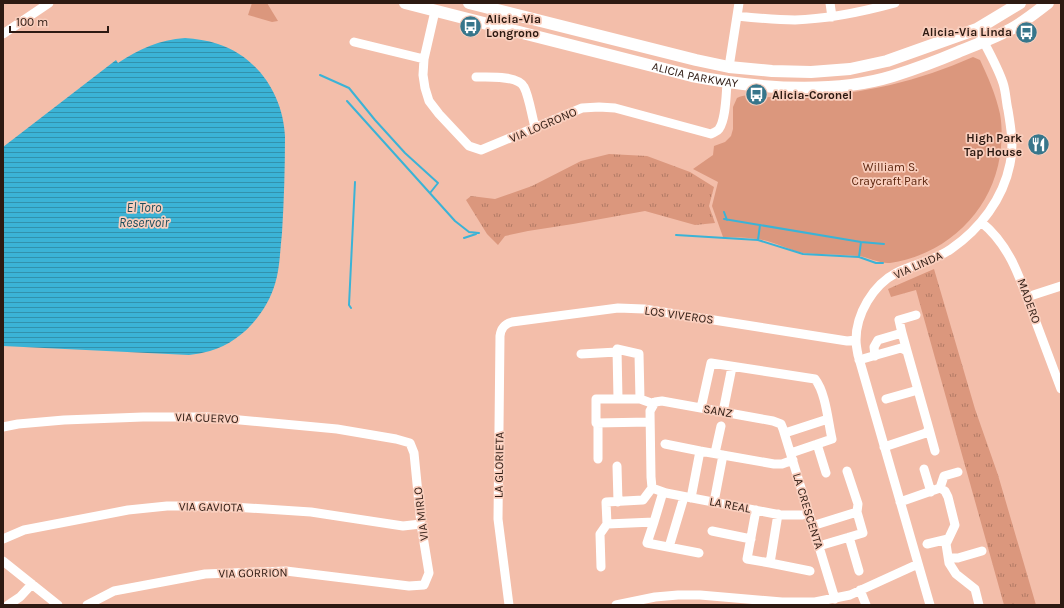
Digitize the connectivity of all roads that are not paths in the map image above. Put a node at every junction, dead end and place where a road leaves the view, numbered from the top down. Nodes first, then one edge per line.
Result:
1 (49, 3) edge
2 (405, 3) edge
3 (470, 3) edge
4 (739, 3) edge
5 (830, 3) edge
6 (894, 3) edge
7 (1020, 3) edge
8 (1048, 3) edge
9 (435, 11) junction
10 (737, 16) junction
11 (832, 17) junction
12 (977, 29) junction
13 (4, 30) edge
14 (983, 41) junction
15 (354, 42) dead end
16 (424, 59) junction
17 (729, 67) junction
18 (476, 77) dead end
19 (727, 83) junction
20 (535, 127) junction
21 (981, 222) junction
22 (1061, 286) edge
23 (1027, 297) junction
24 (916, 315) dead end
25 (503, 326) joint
26 (902, 333) junction
27 (856, 340) junction
28 (907, 351) junction
29 (617, 352) junction
30 (581, 354) dead end
31 (875, 356) junction
32 (859, 360) junction
33 (732, 366) junction
34 (1061, 389) edge
35 (918, 390) junction
36 (618, 399) junction
37 (640, 399) junction
38 (886, 399) dead end
39 (654, 403) junction
40 (701, 408) junction
41 (723, 412) junction
42 (828, 420) junction
43 (650, 422) junction
44 (598, 423) junction
45 (721, 426) dead end
46 (3, 428) edge
47 (783, 429) junction
48 (929, 429) junction
49 (410, 443) joint
50 (665, 444) dead end
51 (817, 444) junction
52 (884, 447) junction
53 (700, 451) junction
54 (935, 451) dead end
55 (719, 454) junction
56 (792, 457) junction
57 (598, 459) dead end
58 (617, 466) dead end
59 (924, 469) dead end
60 (847, 471) dead end
61 (958, 472) dead end
62 (826, 473) dead end
63 (652, 488) junction
64 (940, 488) junction
65 (663, 492) junction
66 (931, 492) junction
67 (688, 497) junction
68 (618, 502) junction
69 (714, 502) junction
70 (900, 502) junction
71 (756, 510) junction
72 (857, 512) junction
73 (808, 513) junction
74 (778, 514) junction
75 (654, 522) junction
76 (421, 524) junction
77 (607, 524) junction
78 (812, 526) junction
79 (712, 531) dead end
80 (848, 537) junction
81 (948, 538) junction
82 (3, 539) edge
83 (751, 539) junction
84 (927, 544) dead end
85 (819, 546) junction
86 (669, 547) junction
87 (982, 551) dead end
88 (699, 553) dead end
89 (948, 558) junction
90 (3, 561) edge
91 (770, 563) junction
92 (918, 564) junction
93 (601, 567) dead end
94 (810, 571) dead end
95 (859, 572) dead end
96 (32, 584) junction
97 (424, 585) joint
98 (860, 590) junction
99 (835, 599) junction
100 (655, 601) edge
101 (752, 602) edge
102 (8, 605) edge
103 (58, 605) edge
104 (87, 605) edge
105 (509, 605) edge
106 (616, 605) edge
107 (866, 605) edge
108 (930, 605) edge
109 (979, 605) edge

1 - 13 street
2 - 9 main road, ALICIA PARKWAY
3 - 17 main road, ALICIA PARKWAY
4 - 10 street
5 - 11 street
6 - 11 street
7 - 12 main road, ALICIA PARKWAY
8 - 14 main road, ALICIA PARKWAY
9 - 16 street, VIA LOGRONO
9 - 19 main road, ALICIA PARKWAY
10 - 11 street
10 - 17 street
12 - 14 street, VIA LINDA
12 - 17 main road, ALICIA PARKWAY
14 - 19 main road, ALICIA PARKWAY
14 - 21 street, VIA LINDA
15 - 16 street
16 - 20 street, VIA LOGRONO
17 - 19 main road
18 - 20 street
19 - 20 street, VIA LOGRONO
21 - 23 street, MADERO
21 - 27 street, VIA LINDA
22 - 23 street
23 - 34 street, MADERO
24 - 26 street
25 - 27 street, LOS VIVEROS
25 - 105 street, LA GLORIETA
26 - 28 street
26 - 31 street
27 - 32 street, VIA LINDA
28 - 31 street
28 - 35 street
29 - 30 street
29 - 36 street
29 - 37 street
31 - 32 street
32 - 52 street, VIA LINDA
33 - 40 street
33 - 41 street
33 - 42 street
35 - 38 street
35 - 48 street
36 - 37 street, SANZ
36 - 44 street, SANZ
37 - 39 street, SANZ
39 - 40 street, SANZ
39 - 43 street
40 - 41 street, SANZ
41 - 47 street, SANZ
42 - 47 street
42 - 51 street
43 - 44 street
43 - 63 street
44 - 57 street
45 - 55 street
46 - 49 street, VIA CUERVO
47 - 56 street, LA CRESCENTA
48 - 52 street
48 - 54 street
49 - 76 street, VIA MIRLO
50 - 53 street
51 - 56 street
51 - 62 street
52 - 70 street, VIA LINDA
53 - 55 street
53 - 67 street
55 - 56 street
55 - 69 street
56 - 73 street, LA CRESCENTA
58 - 68 street
59 - 66 street
60 - 72 street
61 - 64 street
63 - 65 street, LA REAL
63 - 68 street
64 - 66 street
64 - 81 street
65 - 67 street, LA REAL
65 - 75 street
66 - 70 street
67 - 69 street, LA REAL
67 - 86 street
68 - 77 street
69 - 71 street, LA REAL
70 - 92 street, VIA LINDA
71 - 74 street, LA REAL
71 - 83 street
72 - 78 street
72 - 80 street
73 - 74 street, LA REAL
73 - 78 street, LA CRESCENTA
74 - 91 street
75 - 77 street
75 - 86 street
76 - 82 street, VIA GAVIOTA
76 - 97 street, VIA MIRLO
77 - 93 street
78 - 85 street, LA CRESCENTA
79 - 83 street
80 - 85 street
80 - 95 street
81 - 84 street
81 - 89 street
83 - 91 street
85 - 99 street, LA CRESCENTA
86 - 88 street
87 - 89 street
89 - 109 street
90 - 96 street
91 - 94 street
92 - 98 street
92 - 108 street, VIA LINDA
96 - 102 street
96 - 103 street
97 - 104 street, VIA GORRION
98 - 99 street
98 - 107 street
99 - 101 street
100 - 101 street
100 - 106 street

